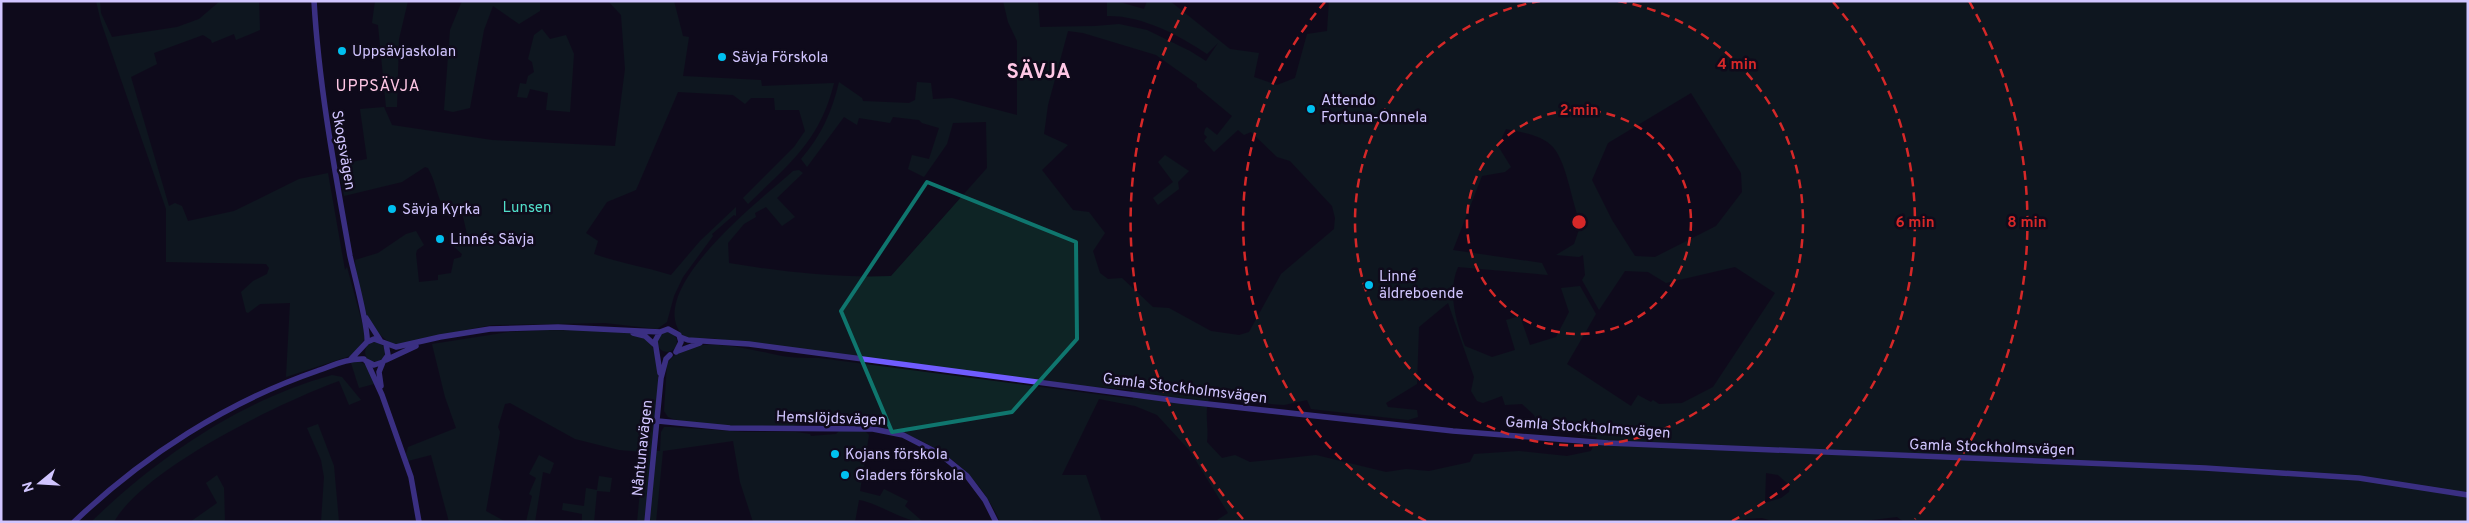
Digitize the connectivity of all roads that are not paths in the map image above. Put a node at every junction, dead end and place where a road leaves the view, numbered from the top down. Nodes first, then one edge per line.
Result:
1 (314, 1) edge
2 (359, 301) junction
3 (614, 328) junction
4 (660, 332) junction
5 (680, 337) junction
6 (433, 339) junction
7 (380, 340) junction
8 (710, 341) junction
9 (367, 342) junction
10 (386, 344) junction
11 (362, 348) junction
12 (656, 348) junction
13 (673, 354) junction
14 (351, 359) junction
15 (366, 361) junction
16 (385, 361) junction
17 (661, 378) junction
18 (382, 395) junction
19 (658, 421) junction
20 (2468, 496) edge
21 (74, 522) edge
22 (419, 522) edge
23 (647, 522) edge
24 (996, 522) edge

1 - 2 main road, Skogsvägen
2 - 7 main road, Skogsvägen
2 - 9 main road, Skogsvägen
3 - 4 main road
3 - 6 main road
3 - 12 main road
4 - 5 main road
4 - 12 main road
5 - 8 main road, Gamla Stockholmsvägen
5 - 13 main road
6 - 10 main road
6 - 16 main road
7 - 9 main road
7 - 10 main road
8 - 13 main road, Gamla Stockholmsvägen
8 - 20 main road, Gamla Stockholmsvägen
9 - 11 main road
10 - 16 main road
11 - 14 main road
11 - 15 main road
12 - 13 main road
12 - 17 main road, Nåntunavägen
13 - 17 main road, Nåntunavägen
14 - 15 main road
14 - 21 main road
15 - 16 main road
15 - 18 main road
16 - 18 main road
17 - 19 main road, Nåntunavägen
18 - 22 main road
19 - 23 main road, Nåntunavägen
19 - 24 main road, Hemslöjdsvägen

